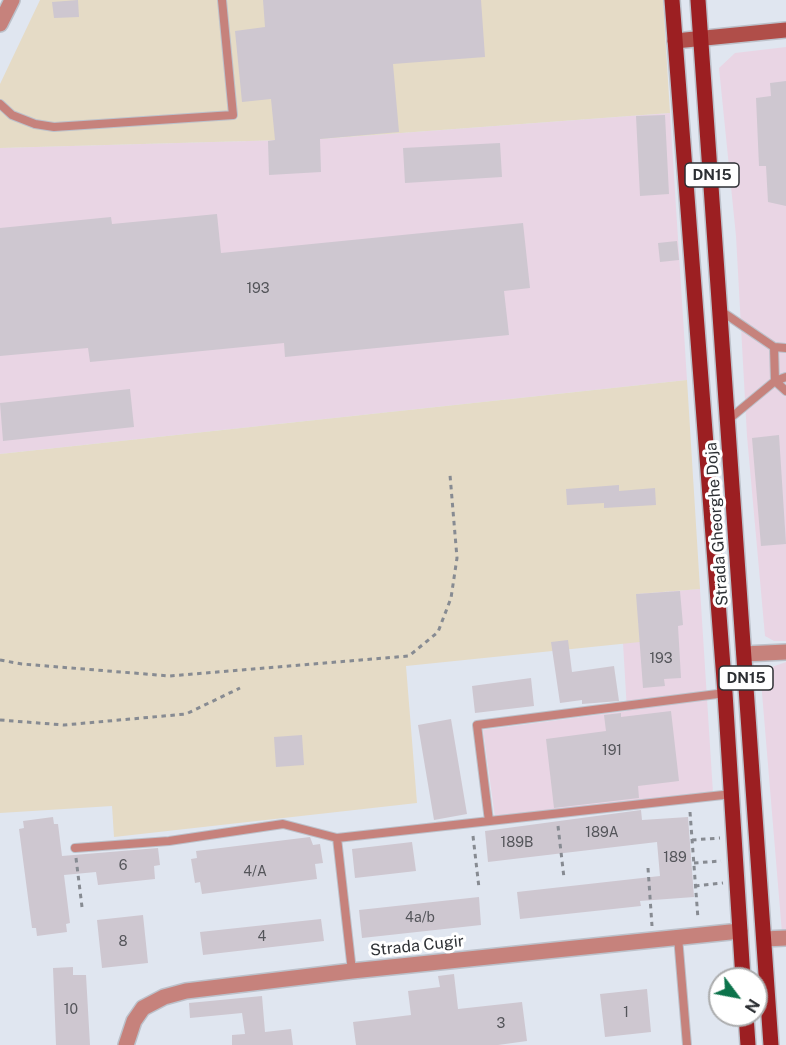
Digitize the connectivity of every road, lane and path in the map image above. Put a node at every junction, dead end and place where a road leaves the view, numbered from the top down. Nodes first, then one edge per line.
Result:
1 (12, 0) edge
2 (222, 0) edge
3 (672, 0) edge
4 (698, 0) edge
5 (0, 24) edge
6 (786, 30) edge
7 (702, 38) junction
8 (675, 41) junction
9 (0, 104) edge
10 (721, 311) junction
11 (774, 347) junction
12 (786, 348) edge
13 (786, 377) edge
14 (775, 381) junction
15 (786, 391) edge
16 (728, 420) junction
17 (450, 475) dead end
18 (786, 652) edge
19 (744, 654) junction
20 (0, 660) edge
21 (240, 688) dead end
22 (725, 693) junction
23 (0, 720) edge
24 (732, 794) junction
25 (689, 798) junction
26 (557, 813) junction
27 (489, 820) junction
28 (472, 823) junction
29 (337, 838) junction
30 (721, 838) dead end
31 (692, 840) junction
32 (75, 848) joint
33 (723, 861) dead end
34 (694, 863) junction
35 (648, 868) dead end
36 (564, 878) dead end
37 (724, 883) dead end
38 (695, 886) junction
39 (479, 888) dead end
40 (82, 907) dead end
41 (740, 931) junction
42 (699, 935) junction
43 (678, 937) junction
44 (786, 938) edge
45 (764, 939) junction
46 (653, 940) junction
47 (742, 967) edge
48 (352, 971) junction
49 (747, 1027) edge
50 (126, 1045) edge
51 (687, 1045) edge
52 (748, 1045) edge
53 (771, 1045) edge

1 - 5 street
2 - 9 lane
3 - 8 main road, Strada Gheorghe Doja / DN15
4 - 7 main road, Strada Gheorghe Doja / DN15
6 - 7 main road
7 - 8 main road
7 - 10 main road, Strada Gheorghe Doja / DN15
8 - 22 main road, Strada Gheorghe Doja / DN15
10 - 11 lane
10 - 16 main road, Strada Gheorghe Doja / DN15
11 - 12 lane
11 - 14 lane
13 - 14 lane
14 - 15 lane
14 - 16 lane
16 - 19 main road, Strada Gheorghe Doja / DN15
17 - 20 path
18 - 19 street
19 - 45 main road, Strada Gheorghe Doja / DN15
21 - 23 path
22 - 24 main road, Strada Gheorghe Doja / DN15
22 - 27 lane
24 - 25 lane
24 - 41 main road, Strada Gheorghe Doja / DN15
25 - 26 lane
25 - 31 path
26 - 27 lane
26 - 36 path
27 - 28 lane
28 - 29 lane
28 - 39 path
29 - 32 lane
29 - 48 lane
30 - 31 path
31 - 34 path
32 - 40 path
33 - 34 path
34 - 38 path
35 - 46 path
37 - 38 path
38 - 42 path
41 - 42 street, Strada Cugir
41 - 47 main road, Strada Gheorghe Doja / DN15
42 - 43 street, Strada Cugir
43 - 46 street, Strada Cugir
43 - 51 lane
44 - 45 street
45 - 53 main road, Strada Gheorghe Doja / DN15
46 - 48 street, Strada Cugir
48 - 50 street, Strada Cugir
49 - 52 main road

